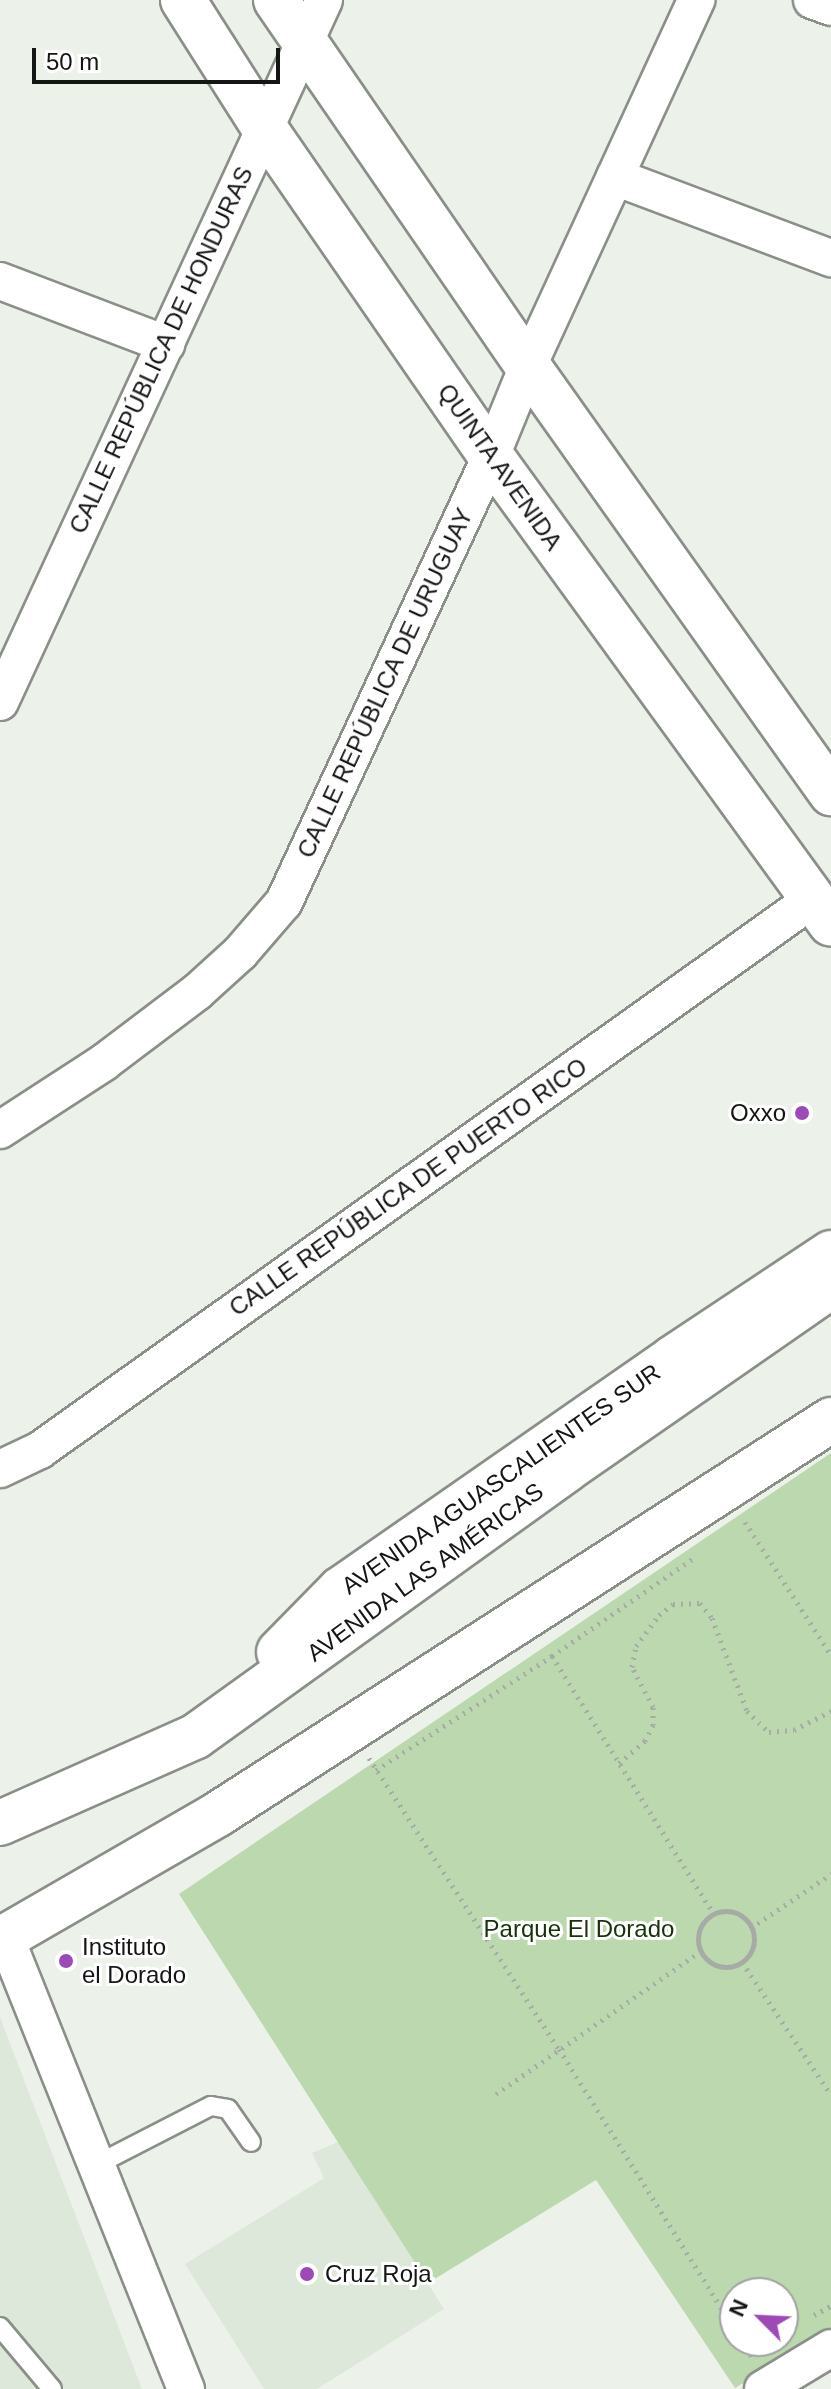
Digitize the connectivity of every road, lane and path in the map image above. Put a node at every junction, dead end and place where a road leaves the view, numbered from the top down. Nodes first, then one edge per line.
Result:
1 (183, 0) edge
2 (276, 0) edge
3 (324, 0) edge
4 (696, 0) edge
5 (812, 0) edge
6 (831, 7) edge
7 (306, 41) junction
8 (263, 126) junction
9 (615, 177) junction
10 (831, 258) edge
11 (0, 281) edge
12 (166, 344) junction
13 (528, 366) junction
14 (491, 456) junction
15 (10, 656) edge
16 (0, 702) edge
17 (831, 793) edge
18 (822, 912) edge
19 (0, 1130) edge
20 (831, 1253) edge
21 (831, 1286) edge
22 (813, 1430) edge
23 (0, 1469) edge
24 (757, 1514) dead end
25 (745, 1522) junction
26 (732, 1531) dead end
27 (707, 1549) dead end
28 (831, 1655) edge
29 (552, 1656) junction
30 (831, 1711) edge
31 (350, 1729) junction
32 (196, 1736) junction
33 (619, 1763) junction
34 (376, 1770) junction
35 (0, 1823) edge
36 (831, 1874) edge
37 (714, 1914) junction
38 (751, 1928) junction
39 (3, 1940) edge
40 (701, 1951) junction
41 (742, 1962) junction
42 (559, 2049) junction
43 (496, 2094) dead end
44 (831, 2095) edge
45 (251, 2142) dead end
46 (96, 2165) junction
47 (719, 2304) edge
48 (0, 2327) edge
49 (831, 2348) edge
50 (52, 2389) edge
51 (186, 2389) edge
52 (763, 2389) edge

1 - 8 main road, QUINTA AVENIDA
2 - 7 main road
3 - 7 street, CALLE REPÚBLICA DE HONDURAS
4 - 9 street, CALLE REPÚBLICA DE URUGUAY
5 - 6 street
7 - 8 street, CALLE REPÚBLICA DE HONDURAS
7 - 13 main road
8 - 12 street, CALLE REPÚBLICA DE HONDURAS
8 - 14 main road, QUINTA AVENIDA
9 - 10 street
9 - 13 street, CALLE REPÚBLICA DE URUGUAY
11 - 12 street
12 - 15 street, CALLE REPÚBLICA DE HONDURAS
13 - 14 street, CALLE REPÚBLICA DE URUGUAY
13 - 17 main road
14 - 18 main road, QUINTA AVENIDA
14 - 19 street, CALLE REPÚBLICA DE URUGUAY
15 - 16 street, CALLE REPÚBLICA DE HONDURAS
18 - 23 street, CALLE REPÚBLICA DE PUERTO RICO
20 - 32 main road, AVENIDA AGUASCALIENTES SUR
21 - 32 main road, AVENIDA LAS AMÉRICAS
22 - 31 main road
24 - 25 path
25 - 26 path
25 - 28 path
27 - 29 path
29 - 33 path
29 - 34 path
30 - 33 path
31 - 34 path
31 - 39 main road
32 - 35 main road, AVENIDA LAS AMÉRICAS
33 - 37 path
34 - 42 path
36 - 38 path
37 - 38 path
37 - 40 path
38 - 41 path
39 - 46 street
40 - 41 path
40 - 42 path
41 - 44 path
42 - 43 path
42 - 47 path
45 - 46 lane
46 - 51 street
48 - 50 lane
49 - 52 street

